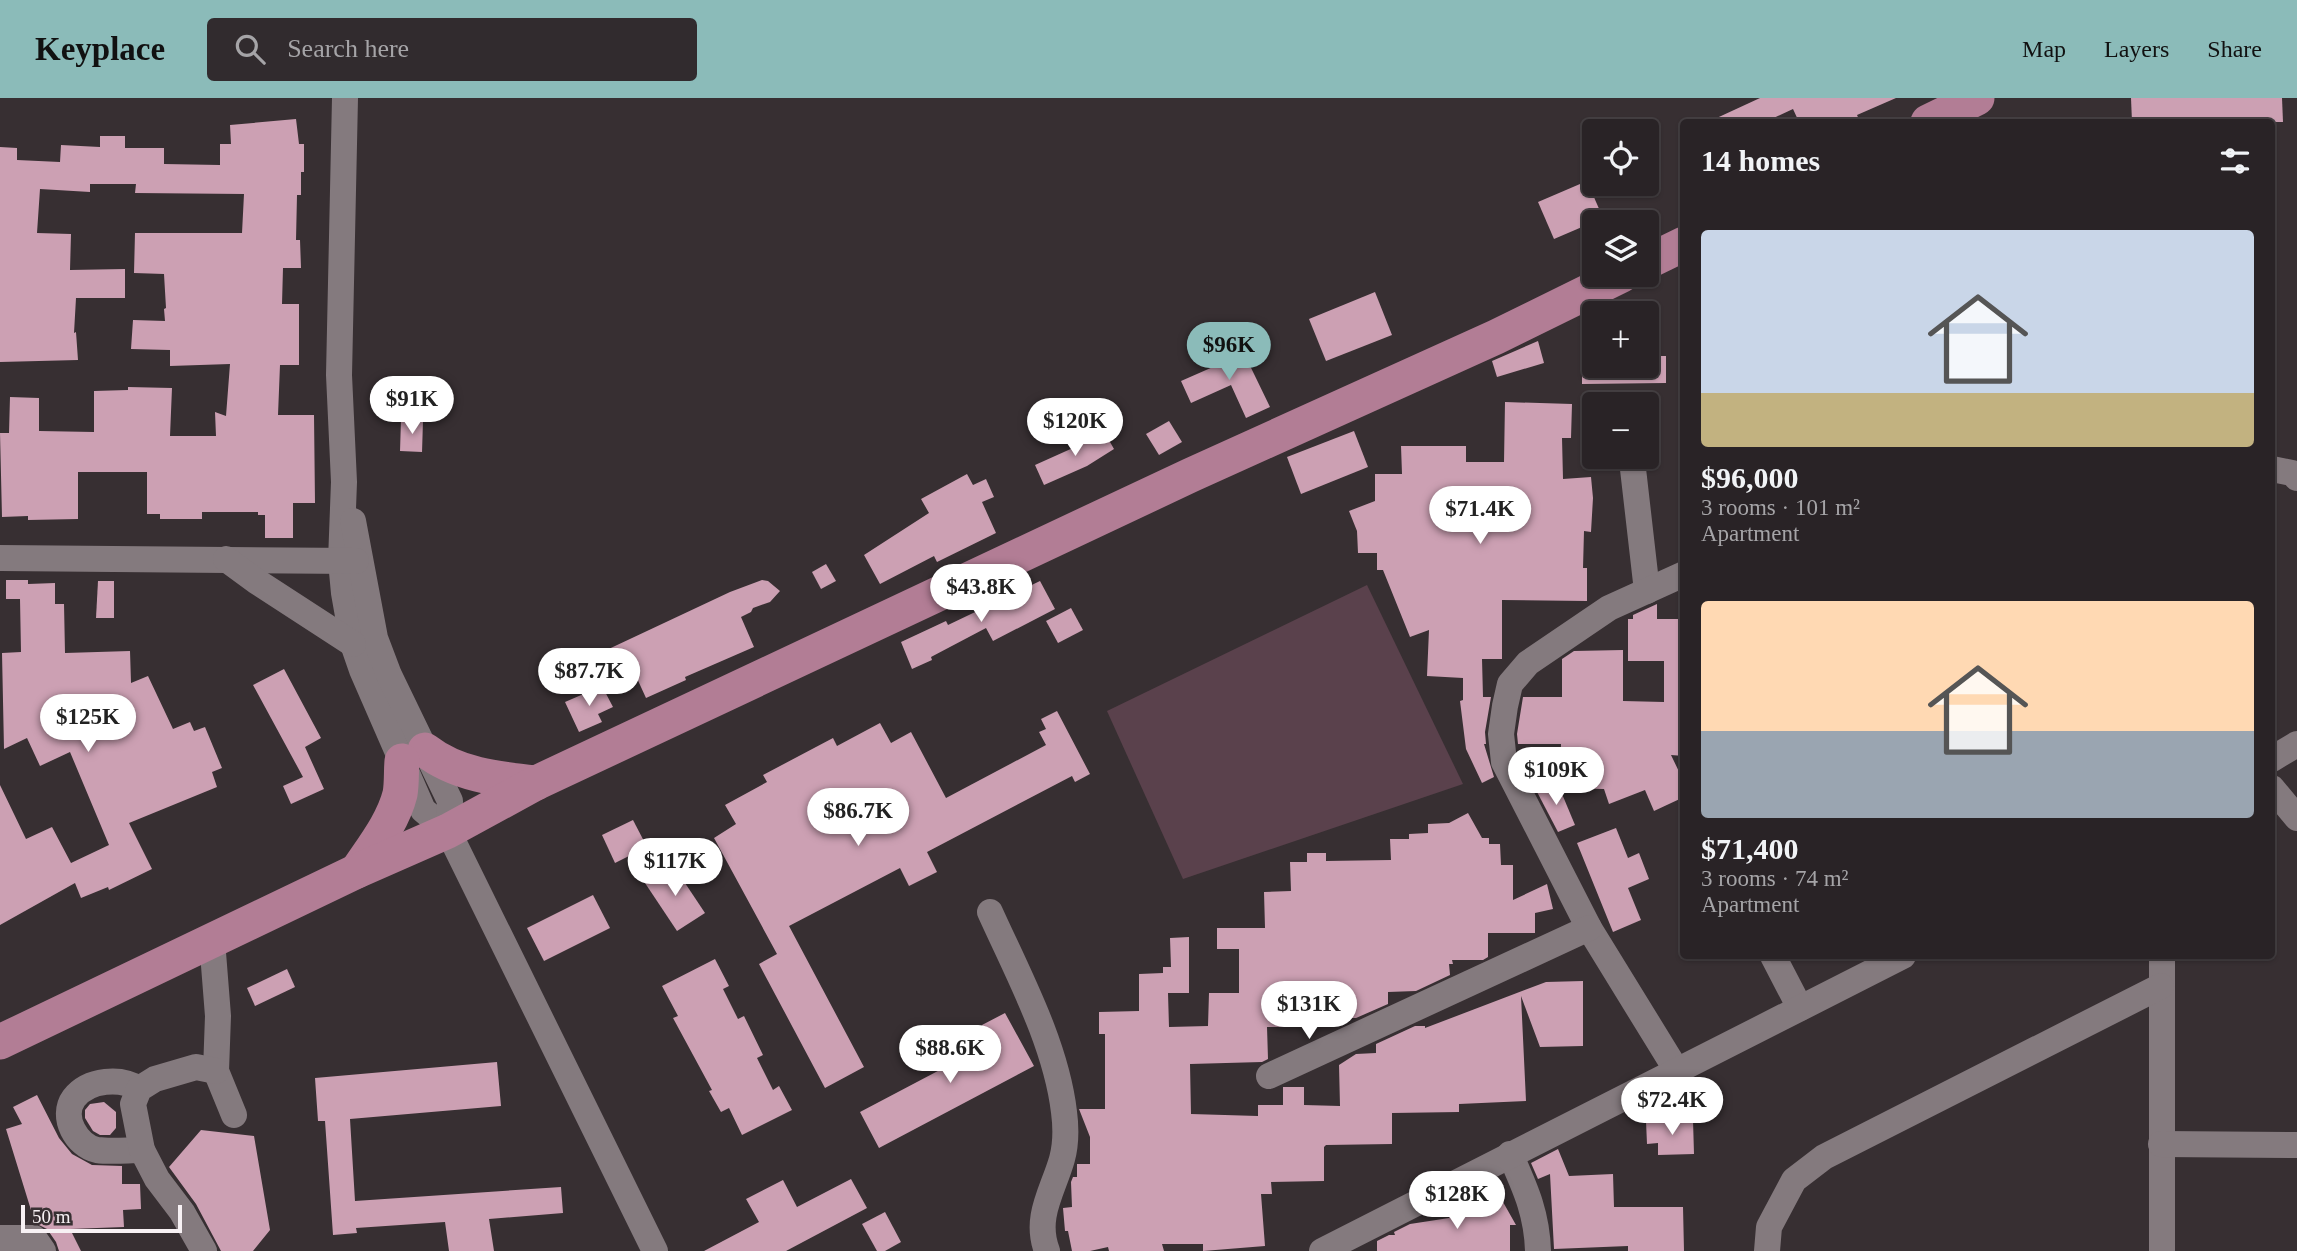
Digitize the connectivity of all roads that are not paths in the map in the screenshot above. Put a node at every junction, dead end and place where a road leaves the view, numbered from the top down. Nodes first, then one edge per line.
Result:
1 (345, 98) edge
2 (1977, 98) edge
3 (1934, 119) edge
4 (1680, 246) edge
5 (1659, 256) edge
6 (1598, 287) edge
7 (1633, 469) dead end
8 (2275, 470) edge
9 (2297, 478) edge
10 (0, 558) edge
11 (226, 559) junction
12 (351, 561) junction
13 (1680, 577) edge
14 (1647, 591) junction
15 (354, 644) junction
16 (2297, 744) edge
17 (414, 755) junction
18 (2275, 757) edge
19 (536, 783) junction
20 (2275, 792) edge
21 (2297, 818) edge
22 (448, 831) junction
23 (357, 871) junction
24 (990, 912) dead end
25 (1589, 928) junction
26 (212, 940) junction
27 (1775, 959) edge
28 (1897, 959) edge
29 (2162, 959) edge
30 (2161, 986) junction
31 (1800, 1008) junction
32 (0, 1042) edge
33 (216, 1071) junction
34 (1677, 1071) junction
35 (1269, 1076) dead end
36 (139, 1089) junction
37 (234, 1115) dead end
38 (2161, 1144) junction
39 (2297, 1145) edge
40 (142, 1150) junction
41 (1510, 1154) junction
42 (0, 1238) edge
43 (200, 1250) edge
44 (43, 1251) edge
45 (655, 1251) edge
46 (1048, 1251) edge
47 (1322, 1251) edge
48 (1538, 1251) edge
49 (1767, 1251) edge
50 (2162, 1251) edge

1 - 12 street
2 - 3 main road
4 - 5 main road
6 - 19 main road
7 - 14 street
8 - 9 street
10 - 11 street
11 - 12 street
11 - 15 street
12 - 15 street
12 - 17 street
13 - 14 street
14 - 25 street
15 - 17 street
16 - 18 street
17 - 19 main road
17 - 22 street
17 - 23 main road
19 - 22 main road
20 - 21 street
22 - 23 main road
22 - 45 street
23 - 26 main road
24 - 46 street
25 - 34 street
25 - 35 street
26 - 32 main road
26 - 33 street
27 - 31 street
28 - 31 street
29 - 30 street
30 - 38 street
30 - 49 street
31 - 34 street
33 - 36 street
33 - 37 street
34 - 41 street
36 - 40 street
36 - 40 street
38 - 39 street
38 - 50 street
40 - 43 street
41 - 47 street
41 - 48 street
42 - 44 street

